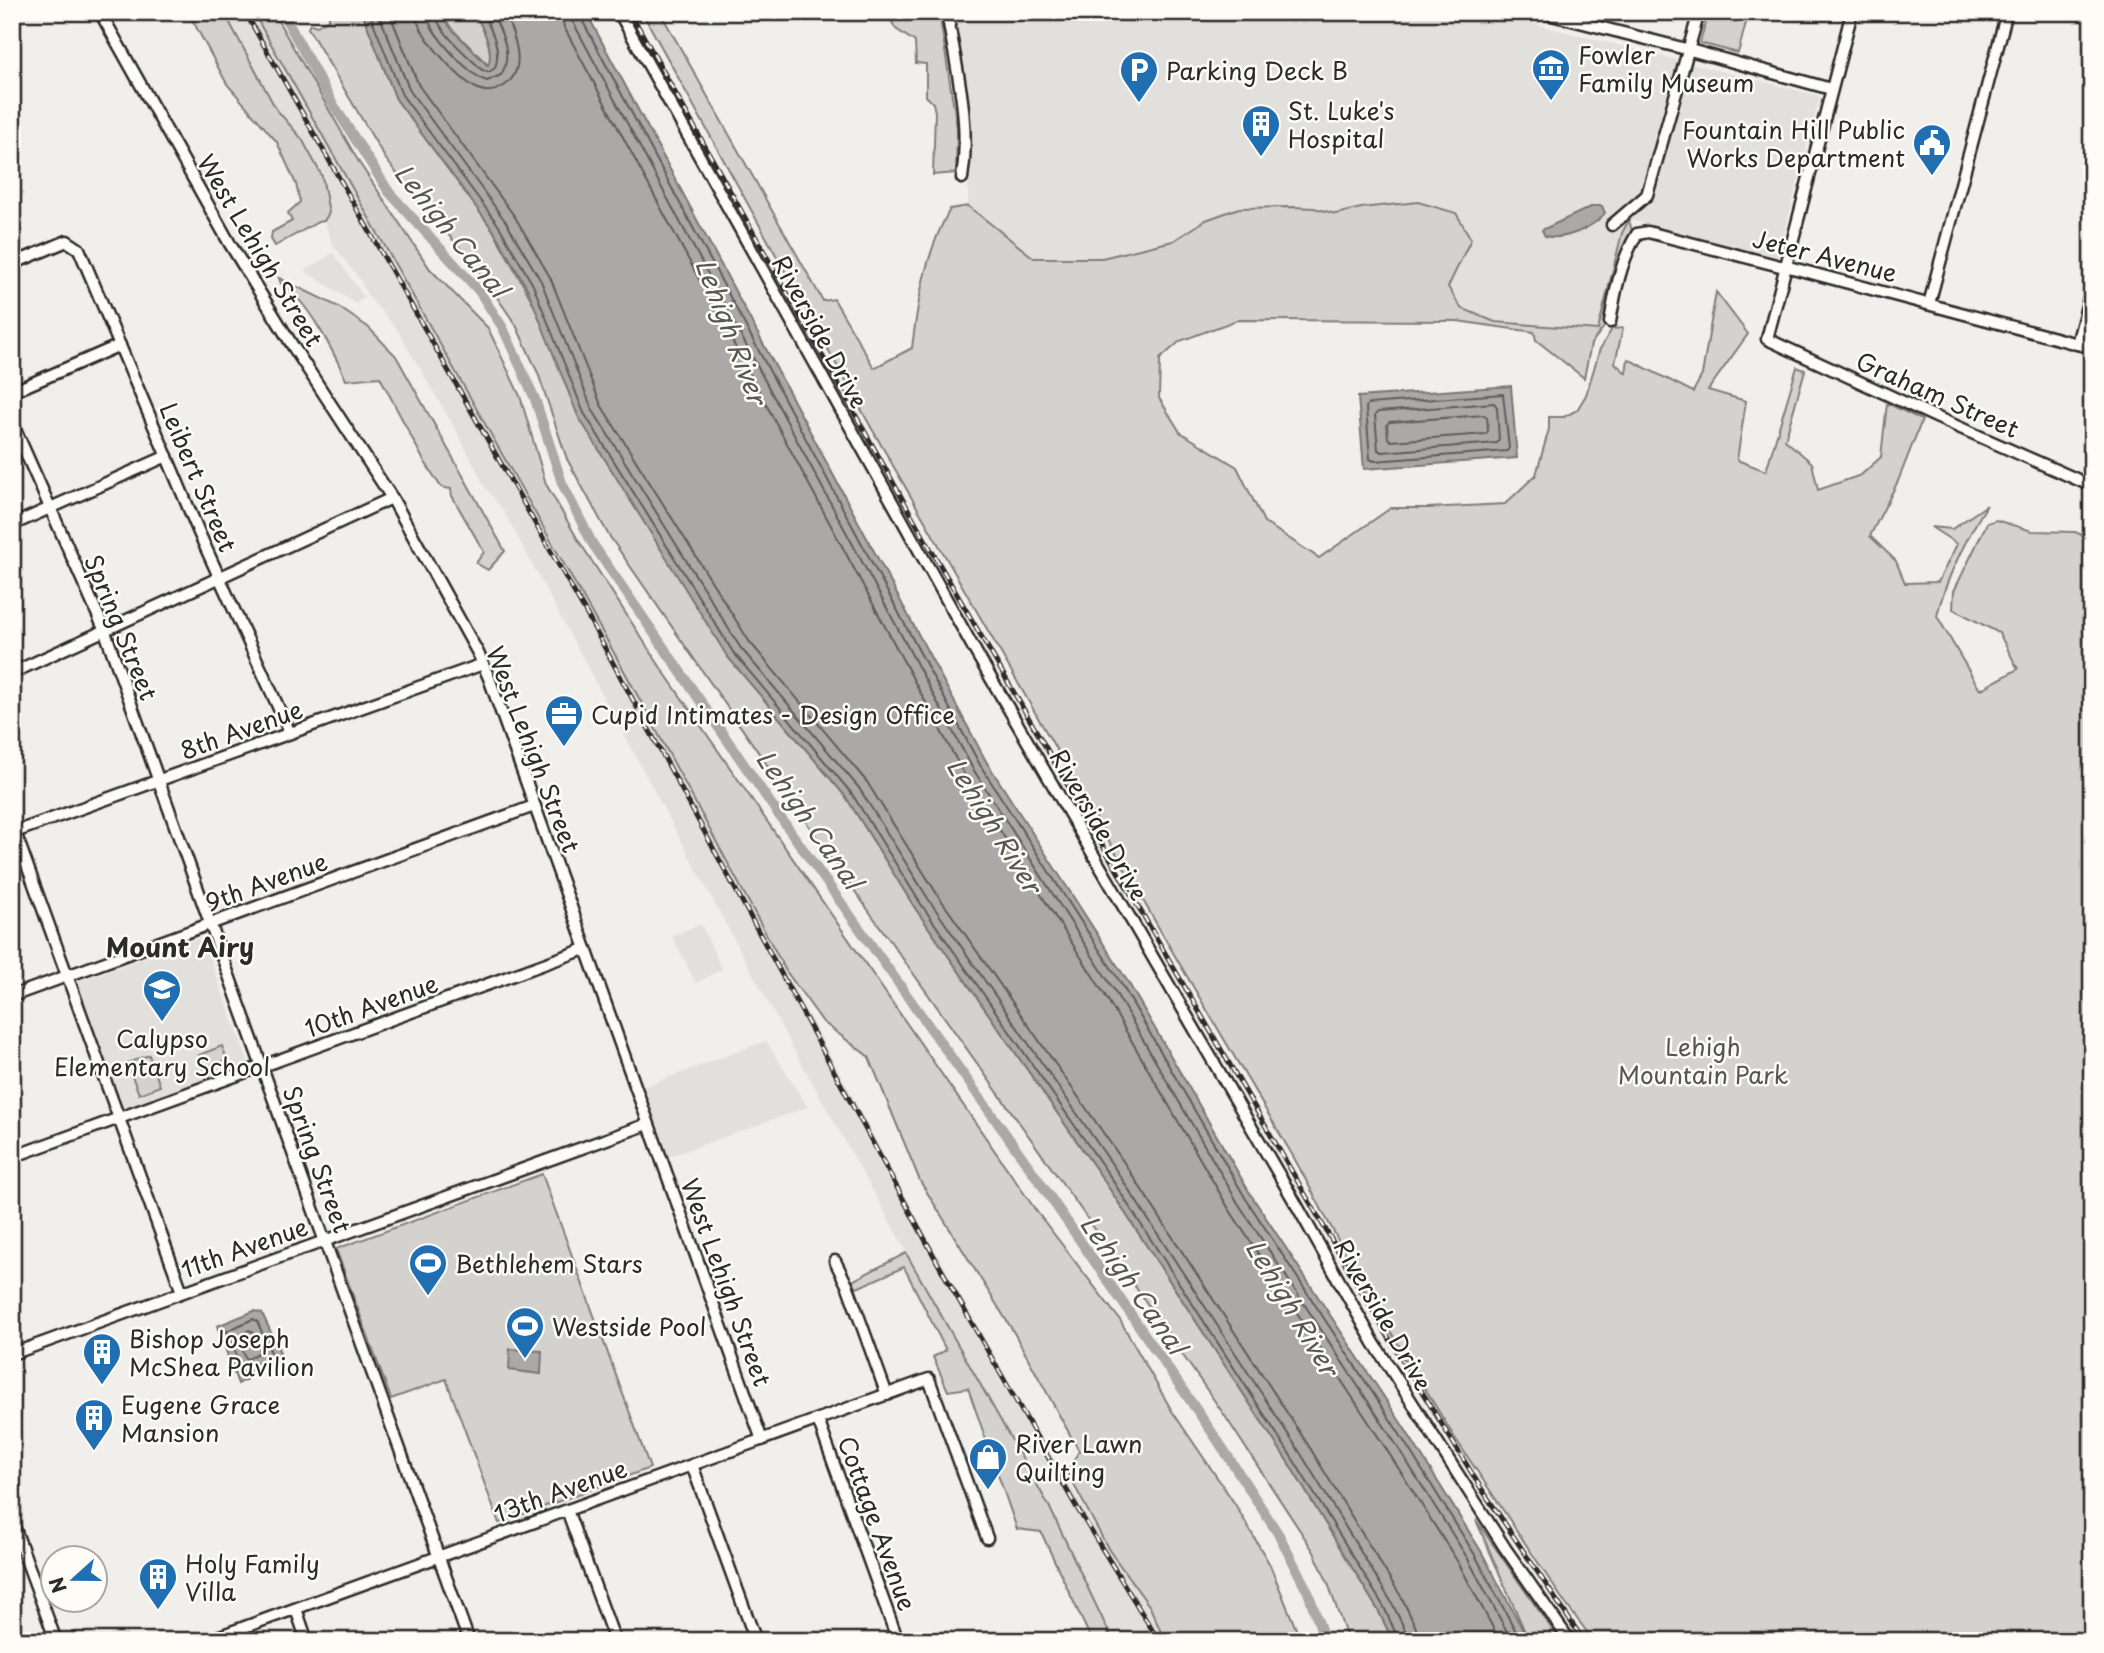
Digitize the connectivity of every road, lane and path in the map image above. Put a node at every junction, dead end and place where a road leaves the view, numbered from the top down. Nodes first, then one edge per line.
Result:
1 (100, 12) edge
2 (620, 12) edge
3 (947, 12) edge
4 (1540, 12) edge
5 (1699, 12) edge
6 (1852, 12) edge
7 (2007, 12) edge
8 (1690, 50) junction
9 (1831, 89) junction
10 (962, 178) dead end
11 (1612, 225) dead end
12 (12, 264) edge
13 (1786, 266) junction
14 (2092, 287) edge
15 (1930, 304) junction
16 (1610, 322) dead end
17 (2077, 344) junction
18 (120, 345) junction
19 (2092, 348) edge
20 (12, 392) edge
21 (12, 422) edge
22 (167, 456) junction
23 (2092, 486) edge
24 (392, 498) junction
25 (50, 508) junction
26 (12, 525) edge
27 (220, 578) junction
28 (104, 629) junction
29 (483, 664) junction
30 (12, 673) edge
31 (290, 733) junction
32 (159, 780) junction
33 (534, 806) junction
34 (14, 832) edge
35 (210, 924) junction
36 (585, 949) junction
37 (66, 976) junction
38 (12, 996) edge
39 (261, 1066) junction
40 (118, 1118) junction
41 (648, 1124) junction
42 (12, 1157) edge
43 (325, 1240) junction
44 (835, 1261) dead end
45 (182, 1292) junction
46 (12, 1354) edge
47 (887, 1395) junction
48 (818, 1420) junction
49 (762, 1440) junction
50 (692, 1465) junction
51 (568, 1510) junction
52 (13, 1528) edge
53 (987, 1538) dead end
54 (439, 1556) junction
55 (296, 1609) junction
56 (56, 1641) edge
57 (206, 1641) edge
58 (307, 1641) edge
59 (469, 1641) edge
60 (615, 1641) edge
61 (756, 1641) edge
62 (898, 1641) edge
63 (1570, 1641) edge

1 - 24 street, West Lehigh Street
2 - 63 street, Riverside Drive
3 - 10 street
4 - 8 street
5 - 8 street
6 - 9 street
7 - 15 street
8 - 9 street
8 - 11 street
9 - 13 street
12 - 18 street, Leibert Street
13 - 15 street, Jeter Avenue
13 - 16 street, Jeter Avenue
13 - 23 street, Graham Street
14 - 17 street
15 - 17 street, Jeter Avenue
17 - 19 street, Jeter Avenue
18 - 20 street
18 - 22 street, Leibert Street
21 - 25 street, Spring Street
22 - 25 street
22 - 27 street, Leibert Street
24 - 27 street
24 - 29 street, West Lehigh Street
25 - 26 street
25 - 28 street, Spring Street
27 - 28 street
27 - 31 street, Leibert Street
28 - 30 street
28 - 32 street, Spring Street
29 - 31 street, 8th Avenue
29 - 33 street, West Lehigh Street
31 - 32 street, 8th Avenue
32 - 34 street, 8th Avenue
32 - 35 street, Spring Street
33 - 35 street, 9th Avenue
33 - 36 street, West Lehigh Street
34 - 37 street
35 - 37 street, 9th Avenue
35 - 39 street, Spring Street
36 - 39 street, 10th Avenue
36 - 41 street, West Lehigh Street
37 - 38 street, 9th Avenue
37 - 40 street
39 - 40 street, 10th Avenue
39 - 43 street, Spring Street
40 - 42 street, 10th Avenue
40 - 45 street
41 - 43 street, 11th Avenue
41 - 49 street, West Lehigh Street
43 - 45 street, 11th Avenue
43 - 54 street, Spring Street
44 - 47 street
45 - 46 street, 11th Avenue
47 - 48 street, 13th Avenue
47 - 53 street, 13th Avenue
48 - 49 street, 13th Avenue
48 - 62 street, Cottage Avenue
49 - 50 street, 13th Avenue
50 - 51 street, 13th Avenue
50 - 61 street
51 - 54 street, 13th Avenue
51 - 60 street
52 - 56 street
54 - 55 street, 13th Avenue
54 - 59 street, Spring Street
55 - 57 street, 13th Avenue
55 - 58 street

